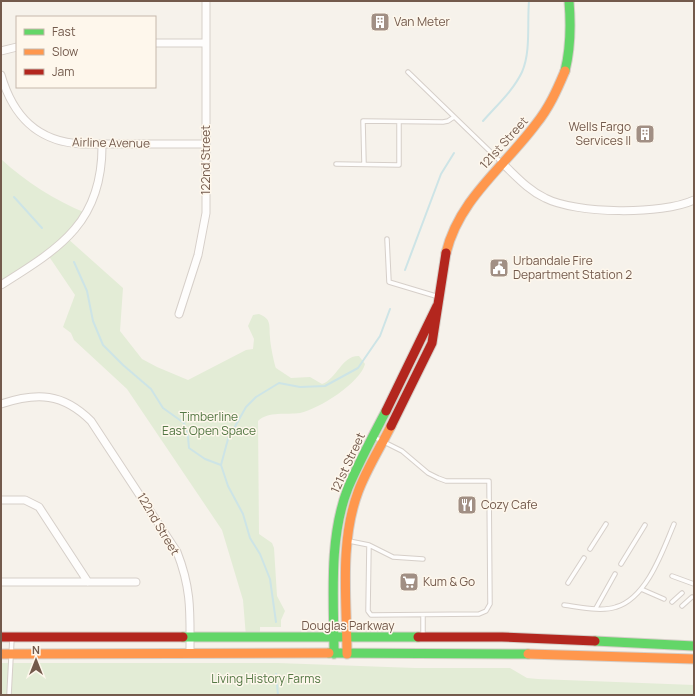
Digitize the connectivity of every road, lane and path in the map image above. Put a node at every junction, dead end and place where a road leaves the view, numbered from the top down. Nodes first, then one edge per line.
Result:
1 (206, 1) edge
2 (569, 1) edge
3 (156, 43) edge
4 (206, 43) junction
5 (16, 47) edge
6 (1, 52) edge
7 (408, 72) dead end
8 (1, 75) edge
9 (454, 117) junction
10 (399, 122) junction
11 (102, 144) junction
12 (206, 144) junction
13 (502, 163) junction
14 (336, 164) dead end
15 (364, 164) junction
16 (694, 200) edge
17 (388, 239) dead end
18 (1, 285) edge
19 (440, 297) junction
20 (178, 314) dead end
21 (1, 404) edge
22 (374, 436) junction
23 (384, 442) junction
24 (1, 500) edge
25 (606, 524) dead end
26 (674, 524) dead end
27 (645, 525) dead end
28 (348, 540) junction
29 (368, 545) junction
30 (590, 549) dead end
31 (584, 558) dead end
32 (423, 559) dead end
33 (621, 564) dead end
34 (615, 574) dead end
35 (672, 576) dead end
36 (1, 582) edge
37 (88, 582) junction
38 (136, 582) dead end
39 (568, 583) dead end
40 (693, 583) edge
41 (688, 587) dead end
42 (641, 589) junction
43 (682, 593) dead end
44 (692, 597) dead end
45 (664, 599) dead end
46 (672, 602) dead end
47 (564, 605) dead end
48 (682, 606) dead end
49 (596, 608) junction
50 (423, 614) junction
51 (1, 637) edge
52 (12, 637) junction
53 (190, 637) junction
54 (334, 638) junction
55 (347, 638) junction
56 (423, 638) junction
57 (694, 646) edge
58 (1, 654) edge
59 (12, 654) junction
60 (190, 654) junction
61 (334, 654) junction
62 (346, 654) junction
63 (694, 659) edge
64 (9, 695) edge

1 - 4 street, 122nd Street
2 - 13 main road, 121st Street
3 - 4 street
4 - 12 street, 122nd Street
5 - 6 street
7 - 9 lane
8 - 11 street, Airline Avenue
9 - 10 lane
9 - 13 lane
10 - 15 lane
10 - 15 lane
11 - 12 street, Airline Avenue
11 - 18 street
12 - 20 street, 122nd Street
13 - 16 street
13 - 19 main road, 121st Street
14 - 15 lane
17 - 19 lane
19 - 22 main road, 121st Street
19 - 23 main road, 121st Street
21 - 53 street, 122nd Street
22 - 23 lane
22 - 54 main road, 121st Street
23 - 28 main road, 121st Street
23 - 50 lane
24 - 37 street
25 - 30 lane
26 - 42 lane
27 - 33 lane
28 - 29 lane
28 - 55 main road, 121st Street
29 - 32 lane
29 - 50 lane
31 - 39 lane
34 - 49 lane
35 - 40 lane
36 - 37 street
37 - 38 street
40 - 41 lane
42 - 45 lane
42 - 49 lane
43 - 46 lane
44 - 48 lane
47 - 49 lane
50 - 56 lane
51 - 52 main road, Douglas Parkway
52 - 53 main road, Douglas Parkway
52 - 59 lane
53 - 54 main road, Douglas Parkway
53 - 60 street, 122nd Street
54 - 55 main road, Douglas Parkway
54 - 61 main road, 121st Street
55 - 56 main road, Douglas Parkway
55 - 62 main road, 121st Street
56 - 57 main road, Douglas Parkway
58 - 59 main road
59 - 60 main road
59 - 64 lane
60 - 61 main road
61 - 62 main road
62 - 63 main road

